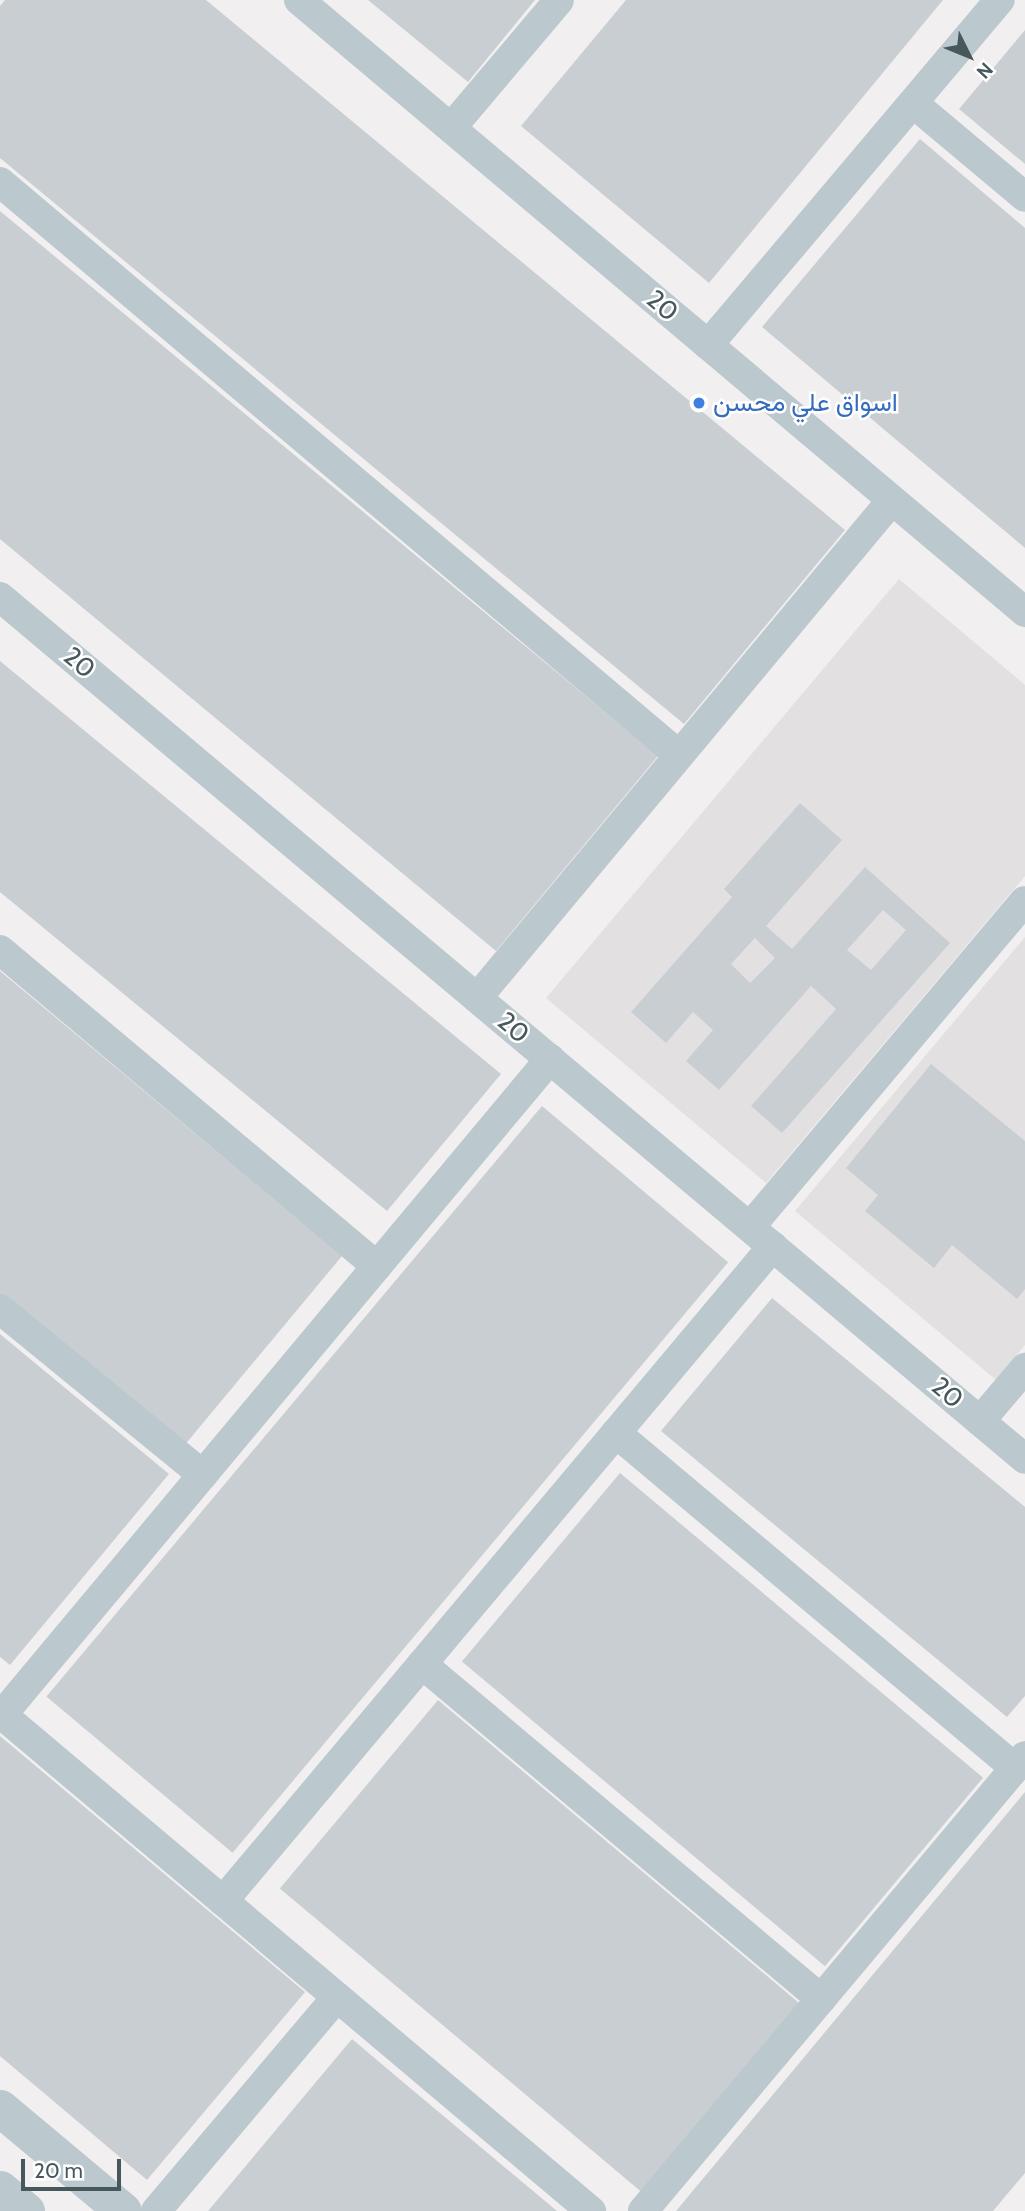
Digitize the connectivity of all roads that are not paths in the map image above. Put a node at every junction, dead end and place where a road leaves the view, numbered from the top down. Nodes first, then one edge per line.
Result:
1 (299, 0) edge
2 (559, 0) edge
3 (1000, 0) edge
4 (913, 103) junction
5 (451, 128) junction
6 (0, 182) edge
7 (1025, 197) edge
8 (708, 345) junction
9 (892, 500) junction
10 (0, 597) edge
11 (1025, 612) edge
12 (679, 755) junction
13 (1025, 901) edge
14 (0, 950) edge
15 (477, 998) junction
16 (550, 1059) junction
17 (750, 1227) junction
18 (773, 1246) junction
19 (377, 1266) junction
20 (0, 1310) edge
21 (1025, 1368) edge
22 (980, 1421) junction
23 (615, 1433) junction
24 (1025, 1459) edge
25 (203, 1475) junction
26 (422, 1664) junction
27 (1, 1714) edge
28 (1020, 1762) edge
29 (223, 1901) junction
30 (337, 1997) junction
31 (821, 1999) junction
32 (0, 2108) edge
33 (0, 2189) edge
34 (26, 2211) edge
35 (123, 2211) edge
36 (156, 2211) edge
37 (591, 2211) edge
38 (643, 2211) edge

1 - 5 street, 20
2 - 5 street
3 - 4 street
4 - 7 street
4 - 8 street
5 - 8 street, 20
6 - 12 street
8 - 9 street, 20
9 - 11 street, 20
9 - 12 street
10 - 15 street, 20
12 - 15 street
13 - 17 street
14 - 19 street
15 - 16 street, 20
16 - 17 street, 20
16 - 19 street
17 - 18 street, 20
18 - 22 street, 20
18 - 23 street
19 - 25 street
20 - 25 street
21 - 22 street
22 - 24 street, 20
23 - 26 street
23 - 28 street
25 - 27 street
26 - 29 street
26 - 31 street
27 - 29 street
28 - 31 street
29 - 30 street
30 - 36 street
30 - 37 street
31 - 38 street
32 - 35 street
33 - 34 street

